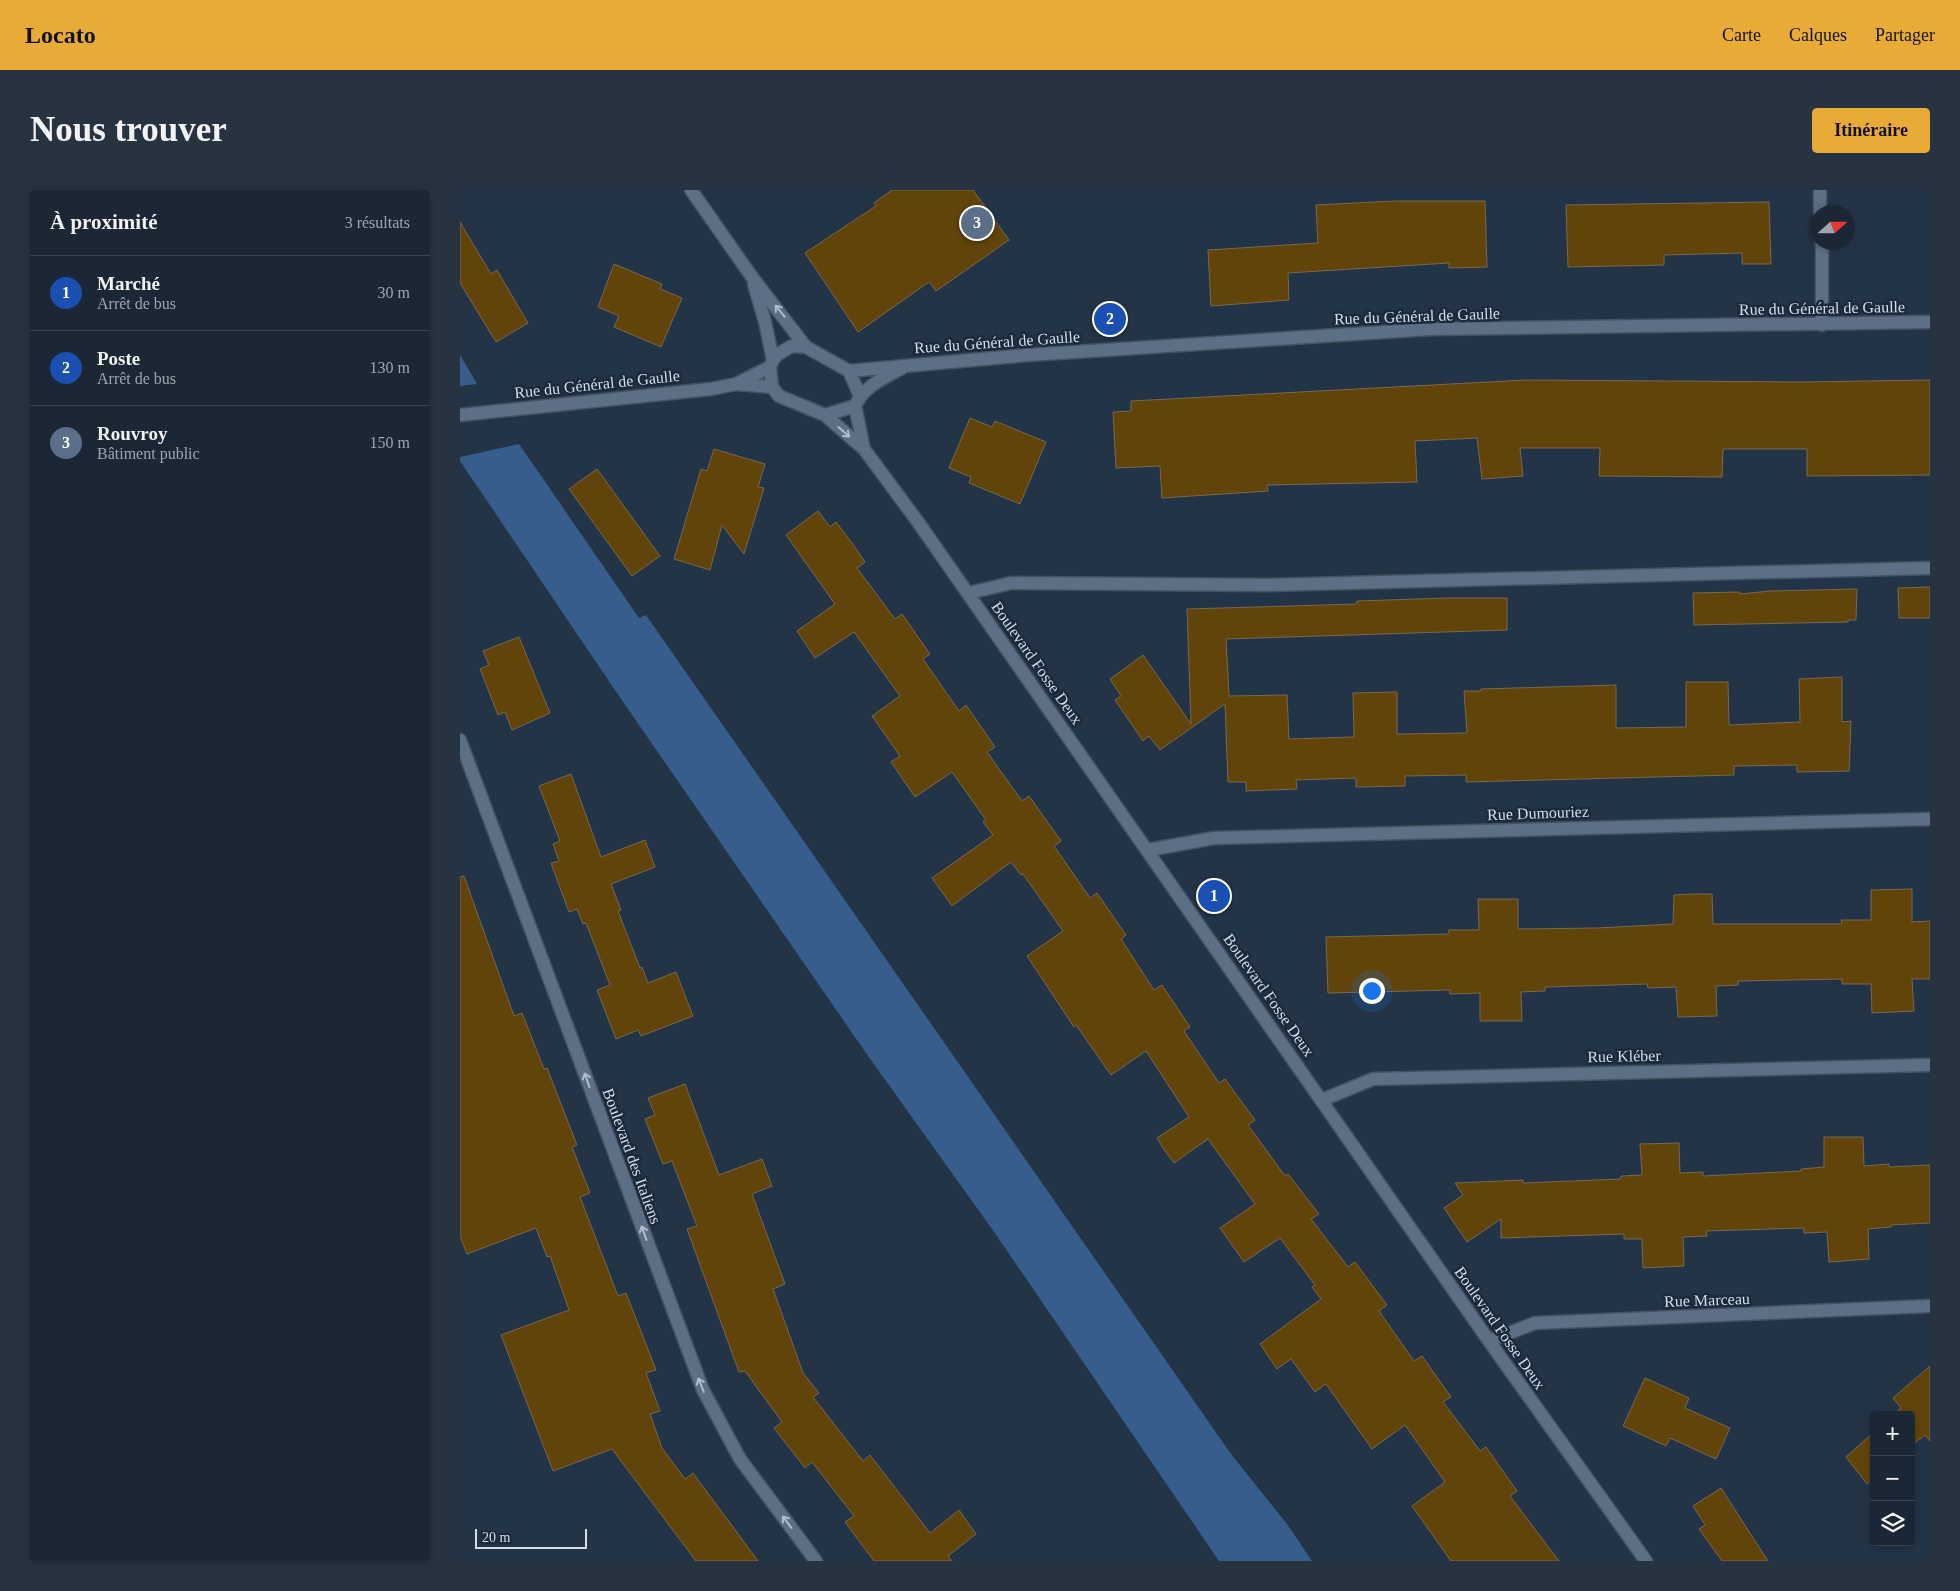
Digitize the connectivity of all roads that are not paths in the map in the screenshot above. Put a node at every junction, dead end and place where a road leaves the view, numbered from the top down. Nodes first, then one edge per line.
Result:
1 (691, 190) edge
2 (1820, 190) edge
3 (1820, 205) edge
4 (1822, 250) edge
5 (752, 276) junction
6 (1930, 322) edge
7 (1822, 325) junction
8 (806, 347) junction
9 (772, 363) junction
10 (906, 365) junction
11 (849, 371) junction
12 (736, 384) junction
13 (772, 387) junction
14 (858, 401) junction
15 (460, 415) edge
16 (825, 415) junction
17 (864, 449) junction
18 (1930, 568) edge
19 (969, 593) junction
20 (460, 740) edge
21 (1930, 819) edge
22 (1148, 850) junction
23 (1930, 1065) edge
24 (1322, 1100) junction
25 (1930, 1306) edge
26 (1489, 1341) junction
27 (816, 1561) edge
28 (1646, 1561) edge

1 - 5 street
2 - 3 street
4 - 7 street
8 -> 5 street
5 - 9 street
6 - 7 street, Rue du Général de Gaulle
7 - 10 street, Rue du Général de Gaulle
8 - 9 street
8 - 11 street
9 - 12 street, Rue du Général de Gaulle
9 - 13 street
10 - 11 street, Rue du Général de Gaulle
10 - 14 street, Rue du Général de Gaulle
11 - 14 street
12 - 13 street, Rue du Général de Gaulle
12 - 15 street, Rue du Général de Gaulle
13 - 16 street
14 - 16 street
14 - 17 street, Boulevard Fosse Deux
16 -> 17 street, Boulevard Fosse Deux
17 - 19 street, Boulevard Fosse Deux
18 - 19 street
19 - 22 street, Boulevard Fosse Deux
27 -> 20 street, Boulevard des Italiens
21 - 22 street, Rue Dumouriez
22 - 24 street, Boulevard Fosse Deux
23 - 24 street, Rue Kléber
24 - 26 street, Boulevard Fosse Deux
25 - 26 street, Rue Marceau
26 - 28 street, Boulevard Fosse Deux

